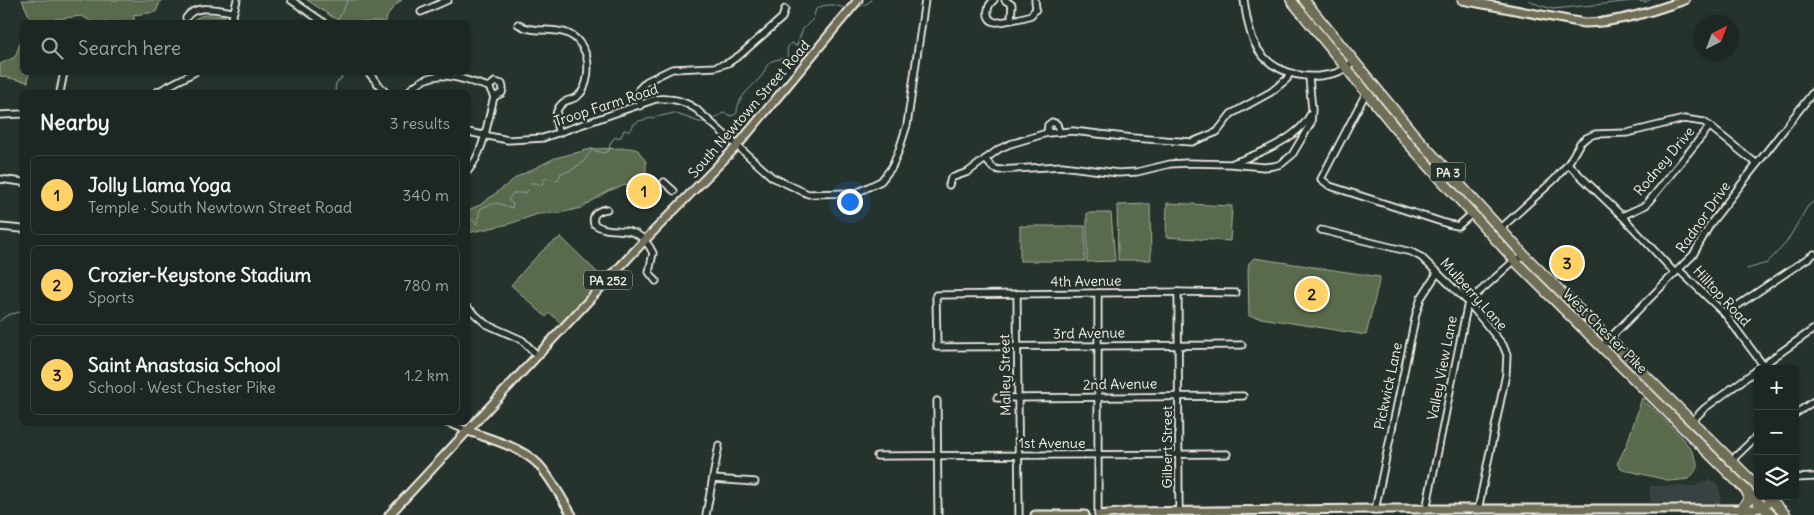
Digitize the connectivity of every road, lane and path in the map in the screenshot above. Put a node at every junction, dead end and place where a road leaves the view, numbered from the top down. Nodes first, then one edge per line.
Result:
1 (237, 0) edge
2 (291, 0) edge
3 (448, 0) edge
4 (858, 0) edge
5 (926, 0) edge
6 (994, 0) edge
7 (1005, 0) edge
8 (1035, 0) edge
9 (1244, 0) edge
10 (1291, 0) edge
11 (1304, 0) edge
12 (1462, 0) edge
13 (1685, 0) edge
14 (786, 8) dead end
15 (234, 12) junction
16 (421, 12) dead end
17 (186, 18) dead end
18 (1012, 19) junction
19 (231, 20) edge
20 (320, 20) edge
21 (518, 24) dead end
22 (1353, 61) junction
23 (1346, 69) junction
24 (1289, 74) junction
25 (63, 75) edge
26 (189, 75) edge
27 (371, 75) edge
28 (437, 75) edge
29 (437, 75) edge
30 (1309, 77) junction
31 (489, 87) junction
32 (60, 90) edge
33 (161, 90) edge
34 (383, 90) edge
35 (410, 90) edge
36 (1814, 91) edge
37 (1366, 93) junction
38 (494, 96) junction
39 (640, 106) junction
40 (1312, 112) junction
41 (20, 114) edge
42 (0, 115) edge
43 (1710, 126) junction
44 (1059, 131) junction
45 (1048, 132) junction
46 (470, 133) edge
47 (559, 133) junction
48 (484, 137) junction
49 (737, 146) junction
50 (985, 159) junction
51 (1231, 164) junction
52 (1568, 164) junction
53 (1757, 164) junction
54 (470, 168) edge
55 (0, 179) edge
56 (20, 182) edge
57 (664, 182) dead end
58 (949, 185) dead end
59 (674, 191) dead end
60 (607, 209) dead end
61 (1472, 214) junction
62 (1622, 216) junction
63 (0, 227) edge
64 (20, 229) edge
65 (1500, 229) junction
66 (1321, 230) dead end
67 (644, 241) junction
68 (1814, 254) edge
69 (1525, 256) junction
70 (1515, 260) junction
71 (1677, 271) junction
72 (1438, 272) junction
73 (656, 281) dead end
74 (1178, 292) junction
75 (1098, 293) junction
76 (1236, 293) dead end
77 (1016, 294) junction
78 (1468, 302) junction
79 (470, 310) edge
80 (1725, 314) junction
81 (1814, 329) edge
82 (1609, 340) junction
83 (1179, 345) junction
84 (1242, 345) dead end
85 (1016, 346) junction
86 (1097, 346) junction
87 (937, 347) joint
88 (1601, 347) junction
89 (537, 355) junction
90 (1757, 365) edge
91 (1763, 365) edge
92 (1754, 372) edge
93 (1179, 396) junction
94 (1243, 396) dead end
95 (1098, 397) junction
96 (997, 398) dead end
97 (1017, 398) junction
98 (937, 401) dead end
99 (1814, 401) edge
100 (1799, 411) edge
101 (1691, 422) junction
102 (453, 425) edge
103 (466, 430) junction
104 (1754, 439) edge
105 (719, 445) dead end
106 (1179, 454) junction
107 (1227, 454) dead end
108 (1018, 455) junction
109 (1099, 455) junction
110 (877, 456) dead end
111 (937, 456) junction
112 (1731, 461) junction
113 (1814, 477) edge
114 (1799, 478) edge
115 (714, 479) junction
116 (755, 482) dead end
117 (1754, 483) edge
118 (1747, 491) junction
119 (1769, 500) edge
120 (1773, 500) edge
121 (1764, 507) junction
122 (1741, 509) junction
123 (1375, 510) junction
124 (1426, 510) junction
125 (1478, 510) junction
126 (1179, 512) junction
127 (1322, 512) edge
128 (1441, 512) edge
129 (1536, 512) edge
130 (1571, 512) edge
131 (1631, 512) edge
132 (1230, 513) edge
133 (1128, 514) edge
134 (389, 515) edge
135 (572, 515) edge
136 (706, 515) edge
137 (938, 515) edge
138 (1019, 515) edge
139 (1035, 515) edge
140 (1059, 515) edge
141 (1085, 515) edge
142 (1099, 515) edge
143 (1771, 515) edge
144 (1786, 515) edge

1 - 15 street
2 - 20 street
3 - 16 street
4 - 49 main road, South Newtown Street Road / PA 252
5 - 49 street, Troop Farm Road
6 - 18 street
7 - 18 street
8 - 18 street
9 - 24 street
10 - 23 highway, West Chester Pike / PA 3
11 - 22 highway, West Chester Pike / PA 3
12 - 13 main road
14 - 39 street
15 - 17 street
15 - 19 street
21 - 47 street
22 - 23 street
22 - 65 highway, West Chester Pike / PA 3
23 - 30 street
23 - 37 highway, West Chester Pike / PA 3
24 - 30 street
24 - 44 street
25 - 32 street
26 - 33 street
27 - 34 street
28 - 31 street
29 - 35 street
30 - 40 street
31 - 38 street
31 - 38 street
36 - 53 street, Radnor Drive
37 - 61 highway, West Chester Pike / PA 3
37 - 61 street
38 - 48 street
39 - 47 street, Troop Farm Road
39 - 49 street, Troop Farm Road
40 - 51 street
40 - 51 street
41 - 42 street
43 - 52 street
43 - 53 street
43 - 62 street, Rodney Drive
44 - 45 street
44 - 45 street
45 - 50 street
46 - 48 street, Troop Farm Road
47 - 48 street, Troop Farm Road
48 - 54 street
49 - 67 main road, South Newtown Street Road / PA 252
50 - 51 street
50 - 58 street
52 - 62 street
52 - 65 street
53 - 71 street, Radnor Drive
55 - 56 street
57 - 59 street
60 - 67 street
61 - 70 highway, West Chester Pike / PA 3
62 - 71 street, Hilltop Road
63 - 64 street
65 - 69 highway, West Chester Pike / PA 3
66 - 72 street, Mulberry Lane
67 - 73 street
67 - 89 main road, South Newtown Street Road / PA 252
68 - 80 street
69 - 70 street, Valley View Lane
69 - 82 highway, West Chester Pike / PA 3
70 - 78 street, Valley View Lane
70 - 88 highway, West Chester Pike / PA 3
71 - 80 street, Hilltop Road
71 - 82 street, Radnor Drive
72 - 78 street, Mulberry Lane
72 - 123 street, Pickwick Lane
74 - 75 street, 4th Avenue
74 - 76 street, 4th Avenue
74 - 83 street, Gilbert Street
75 - 77 street, 4th Avenue
75 - 86 street
77 - 85 street, Malley Street
77 - 87 street, 4th Avenue
78 - 124 street, Valley View Lane
78 - 125 street, Mulberry Lane
79 - 89 street
80 - 90 street, Hilltop Road
81 - 91 street
82 - 88 street, Radnor Drive
82 - 101 highway, West Chester Pike / PA 3
83 - 84 street, 3rd Avenue
83 - 86 street, 3rd Avenue
83 - 93 street, Gilbert Street
85 - 86 street, 3rd Avenue
85 - 87 street, 3rd Avenue
85 - 97 street, Malley Street
86 - 95 street
88 - 118 highway, West Chester Pike / PA 3
89 - 103 main road, South Newtown Street Road / PA 252
92 - 101 street
93 - 94 street, 2nd Avenue
93 - 95 street, 2nd Avenue
93 - 106 street, Gilbert Street
95 - 97 street, 2nd Avenue
95 - 109 street
96 - 97 street, 2nd Avenue
97 - 108 street, Malley Street
98 - 111 street
99 - 100 street
101 - 112 highway, West Chester Pike / PA 3
102 - 103 street
103 - 134 main road, South Newtown Street Road / PA 252
103 - 135 main road
104 - 112 street
105 - 115 street
106 - 107 street, 1st Avenue
106 - 109 street, 1st Avenue
106 - 126 street, Gilbert Street
108 - 109 street, 1st Avenue
108 - 111 street, 1st Avenue
108 - 138 street, Malley Street
109 - 142 street
110 - 111 street, 1st Avenue
111 - 137 street
112 - 117 highway, West Chester Pike / PA 3
113 - 114 street
115 - 116 street
115 - 136 street
118 - 121 highway, West Chester Pike / PA 3
118 - 122 highway
119 - 121 main road
120 - 144 highway
121 - 122 main road
121 - 143 highway, West Chester Pike / PA 3
122 - 131 main road
123 - 124 main road
123 - 127 main road
124 - 128 main road
125 - 128 main road
125 - 129 main road
126 - 132 main road
126 - 133 main road
127 - 132 main road
129 - 130 main road
130 - 131 main road
133 - 142 main road
139 - 140 main road
140 - 141 main road

